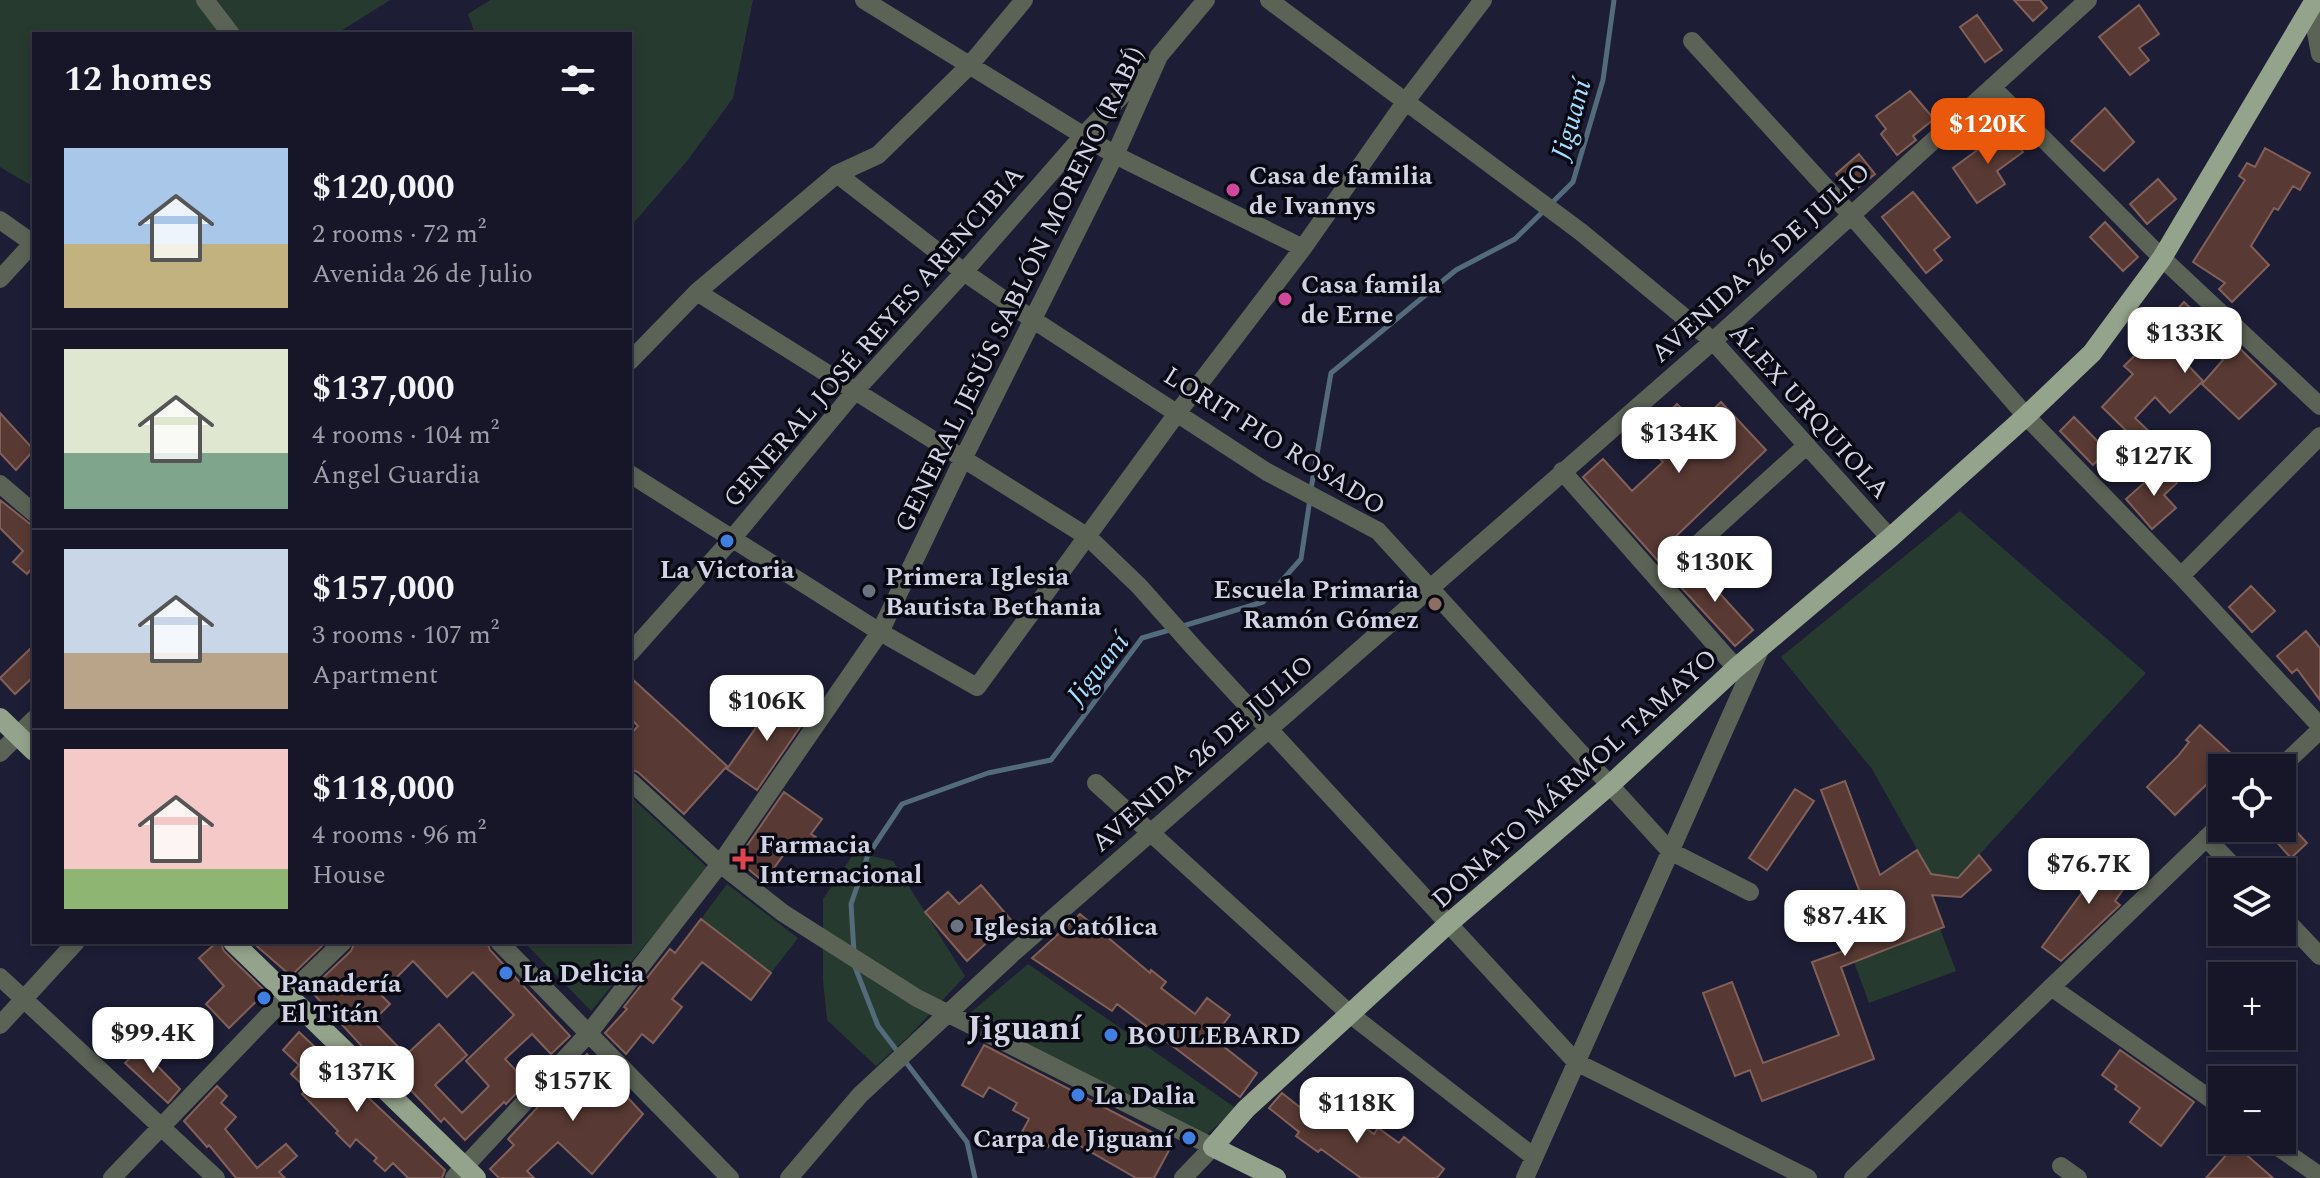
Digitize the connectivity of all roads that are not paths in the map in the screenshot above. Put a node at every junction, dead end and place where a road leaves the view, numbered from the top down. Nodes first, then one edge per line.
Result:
1 (205, 0) edge
2 (864, 0) edge
3 (1024, 0) edge
4 (1206, 0) edge
5 (1269, 0) edge
6 (1483, 0) edge
7 (2088, 0) edge
8 (2312, 4) edge
9 (229, 32) edge
10 (1692, 41) dead end
11 (2320, 54) edge
12 (1159, 56) junction
13 (969, 66) junction
14 (1992, 87) junction
15 (1406, 101) junction
16 (1082, 137) junction
17 (1115, 155) junction
18 (837, 174) junction
19 (1852, 216) junction
20 (0, 220) edge
21 (32, 243) edge
22 (32, 245) edge
23 (1303, 248) junction
24 (2162, 258) junction
25 (964, 272) junction
26 (0, 279) edge
27 (697, 292) junction
28 (1032, 319) junction
29 (1713, 341) junction
30 (632, 359) edge
31 (855, 391) junction
32 (2320, 406) edge
33 (1178, 412) junction
34 (2026, 416) junction
35 (2320, 436) edge
36 (1807, 445) junction
37 (964, 457) junction
38 (1562, 471) junction
39 (632, 475) edge
40 (0, 484) edge
41 (32, 511) edge
42 (1088, 537) junction
43 (1890, 538) junction
44 (731, 540) junction
45 (2181, 576) junction
46 (1658, 580) junction
47 (1430, 588) junction
48 (880, 632) junction
49 (632, 651) edge
50 (1741, 674) junction
51 (0, 718) edge
52 (32, 721) edge
53 (2320, 728) edge
54 (1269, 730) junction
55 (18, 736) junction
56 (32, 749) edge
57 (0, 753) edge
58 (2294, 754) edge
59 (632, 783) edge
60 (1096, 783) dead end
61 (1610, 785) junction
62 (1149, 833) junction
63 (2206, 838) joint
64 (1670, 851) junction
65 (2225, 858) edge
66 (720, 864) junction
67 (1750, 892) dead end
68 (1448, 924) junction
69 (2296, 931) edge
70 (74, 944) edge
71 (235, 944) edge
72 (341, 944) edge
73 (501, 944) edge
74 (2320, 956) edge
75 (0, 977) edge
76 (2051, 987) junction
77 (288, 995) junction
78 (23, 1000) junction
79 (948, 1014) junction
80 (1351, 1015) junction
81 (0, 1025) edge
82 (589, 1033) junction
83 (1576, 1062) junction
84 (2208, 1097) edge
85 (162, 1126) junction
86 (1213, 1147) junction
87 (2288, 1154) edge
88 (2061, 1166) dead end
89 (1527, 1170) edge
90 (464, 1174) edge
91 (1184, 1176) edge
92 (2320, 1176) edge
93 (1803, 1177) edge
94 (112, 1178) edge
95 (216, 1178) edge
96 (730, 1178) edge
97 (789, 1178) edge
98 (1276, 1178) edge
99 (1853, 1178) edge
100 (2078, 1178) edge

1 - 9 street
2 - 13 street
3 - 13 street
4 - 12 street, GENERAL JESÚS SABLÓN MORENO (RABÍ)
5 - 15 street, ÁLEX URQUIOLA
6 - 15 street
7 - 14 street, AVENIDA 26 DE JULIO
8 - 11 street
8 - 24 main road, DONATO MÁRMOL TAMAYO
10 - 19 street
12 - 16 street, GENERAL JOSÉ REYES ARENCIBIA
12 - 17 street, GENERAL JESÚS SABLÓN MORENO (RABÍ)
13 - 16 street
13 - 18 street
14 - 19 street, AVENIDA 26 DE JULIO
14 - 24 street
15 - 23 street
15 - 29 street, ÁLEX URQUIOLA
16 - 17 street
16 - 25 street, GENERAL JOSÉ REYES ARENCIBIA
17 - 23 street
17 - 28 street, GENERAL JESÚS SABLÓN MORENO (RABÍ)
18 - 25 street, LORIT PIO ROSADO
18 - 27 street
19 - 29 street, AVENIDA 26 DE JULIO
19 - 34 street
20 - 21 street
22 - 26 street
23 - 33 street
24 - 32 street
24 - 34 main road, DONATO MÁRMOL TAMAYO
25 - 28 street, LORIT PIO ROSADO
25 - 31 street, GENERAL JOSÉ REYES ARENCIBIA
27 - 30 street
27 - 31 street
28 - 33 street, LORIT PIO ROSADO
28 - 37 street, GENERAL JESÚS SABLÓN MORENO (RABÍ)
29 - 36 street, ÁLEX URQUIOLA
29 - 38 street, AVENIDA 26 DE JULIO
31 - 37 street
31 - 44 street, GENERAL JOSÉ REYES ARENCIBIA
33 - 42 street
33 - 47 street, LORIT PIO ROSADO
34 - 43 main road, DONATO MÁRMOL TAMAYO
34 - 45 street
35 - 45 street
36 - 43 street, ÁLEX URQUIOLA
36 - 46 street
37 - 42 street
37 - 48 street, GENERAL JESÚS SABLÓN MORENO (RABÍ)
38 - 46 street
38 - 47 street, AVENIDA 26 DE JULIO
39 - 44 street
40 - 41 street
42 - 48 street
42 - 54 street
43 - 50 main road, DONATO MÁRMOL TAMAYO
44 - 48 street
44 - 49 street, GENERAL JOSÉ REYES ARENCIBIA
45 - 53 street
46 - 50 street
47 - 54 street, AVENIDA 26 DE JULIO
47 - 61 street, LORIT PIO ROSADO
48 - 66 street, GENERAL JESÚS SABLÓN MORENO (RABÍ)
50 - 61 main road, DONATO MÁRMOL TAMAYO
50 - 64 street
51 - 55 main road
52 - 55 street
53 - 58 street
54 - 62 street, AVENIDA 26 DE JULIO
54 - 68 street
55 - 56 main road
55 - 57 street
59 - 66 street
60 - 62 street
61 - 64 street, LORIT PIO ROSADO
61 - 68 main road, DONATO MÁRMOL TAMAYO
62 - 79 street, AVENIDA 26 DE JULIO
62 - 80 street
63 - 65 street
63 - 76 street
64 - 67 street, LORIT PIO ROSADO
64 - 83 street
66 - 79 street
66 - 82 street, GENERAL JESÚS SABLÓN MORENO (RABÍ)
68 - 80 main road, DONATO MÁRMOL TAMAYO
68 - 83 street
69 - 74 street
70 - 78 street
71 - 77 main road
72 - 77 street
73 - 82 street
75 - 78 street
76 - 84 street
76 - 99 street
77 - 85 street
77 - 90 main road
78 - 81 street
78 - 85 street
79 - 86 street
79 - 97 street, AVENIDA 26 DE JULIO
80 - 86 main road, DONATO MÁRMOL TAMAYO
80 - 89 street
82 - 90 street, GENERAL JESÚS SABLÓN MORENO (RABÍ)
82 - 96 street
83 - 89 street
83 - 93 street
85 - 94 street
85 - 95 street
86 - 91 street, DONATO MÁRMOL TAMAYO
86 - 98 main road
87 - 92 street
88 - 100 street

